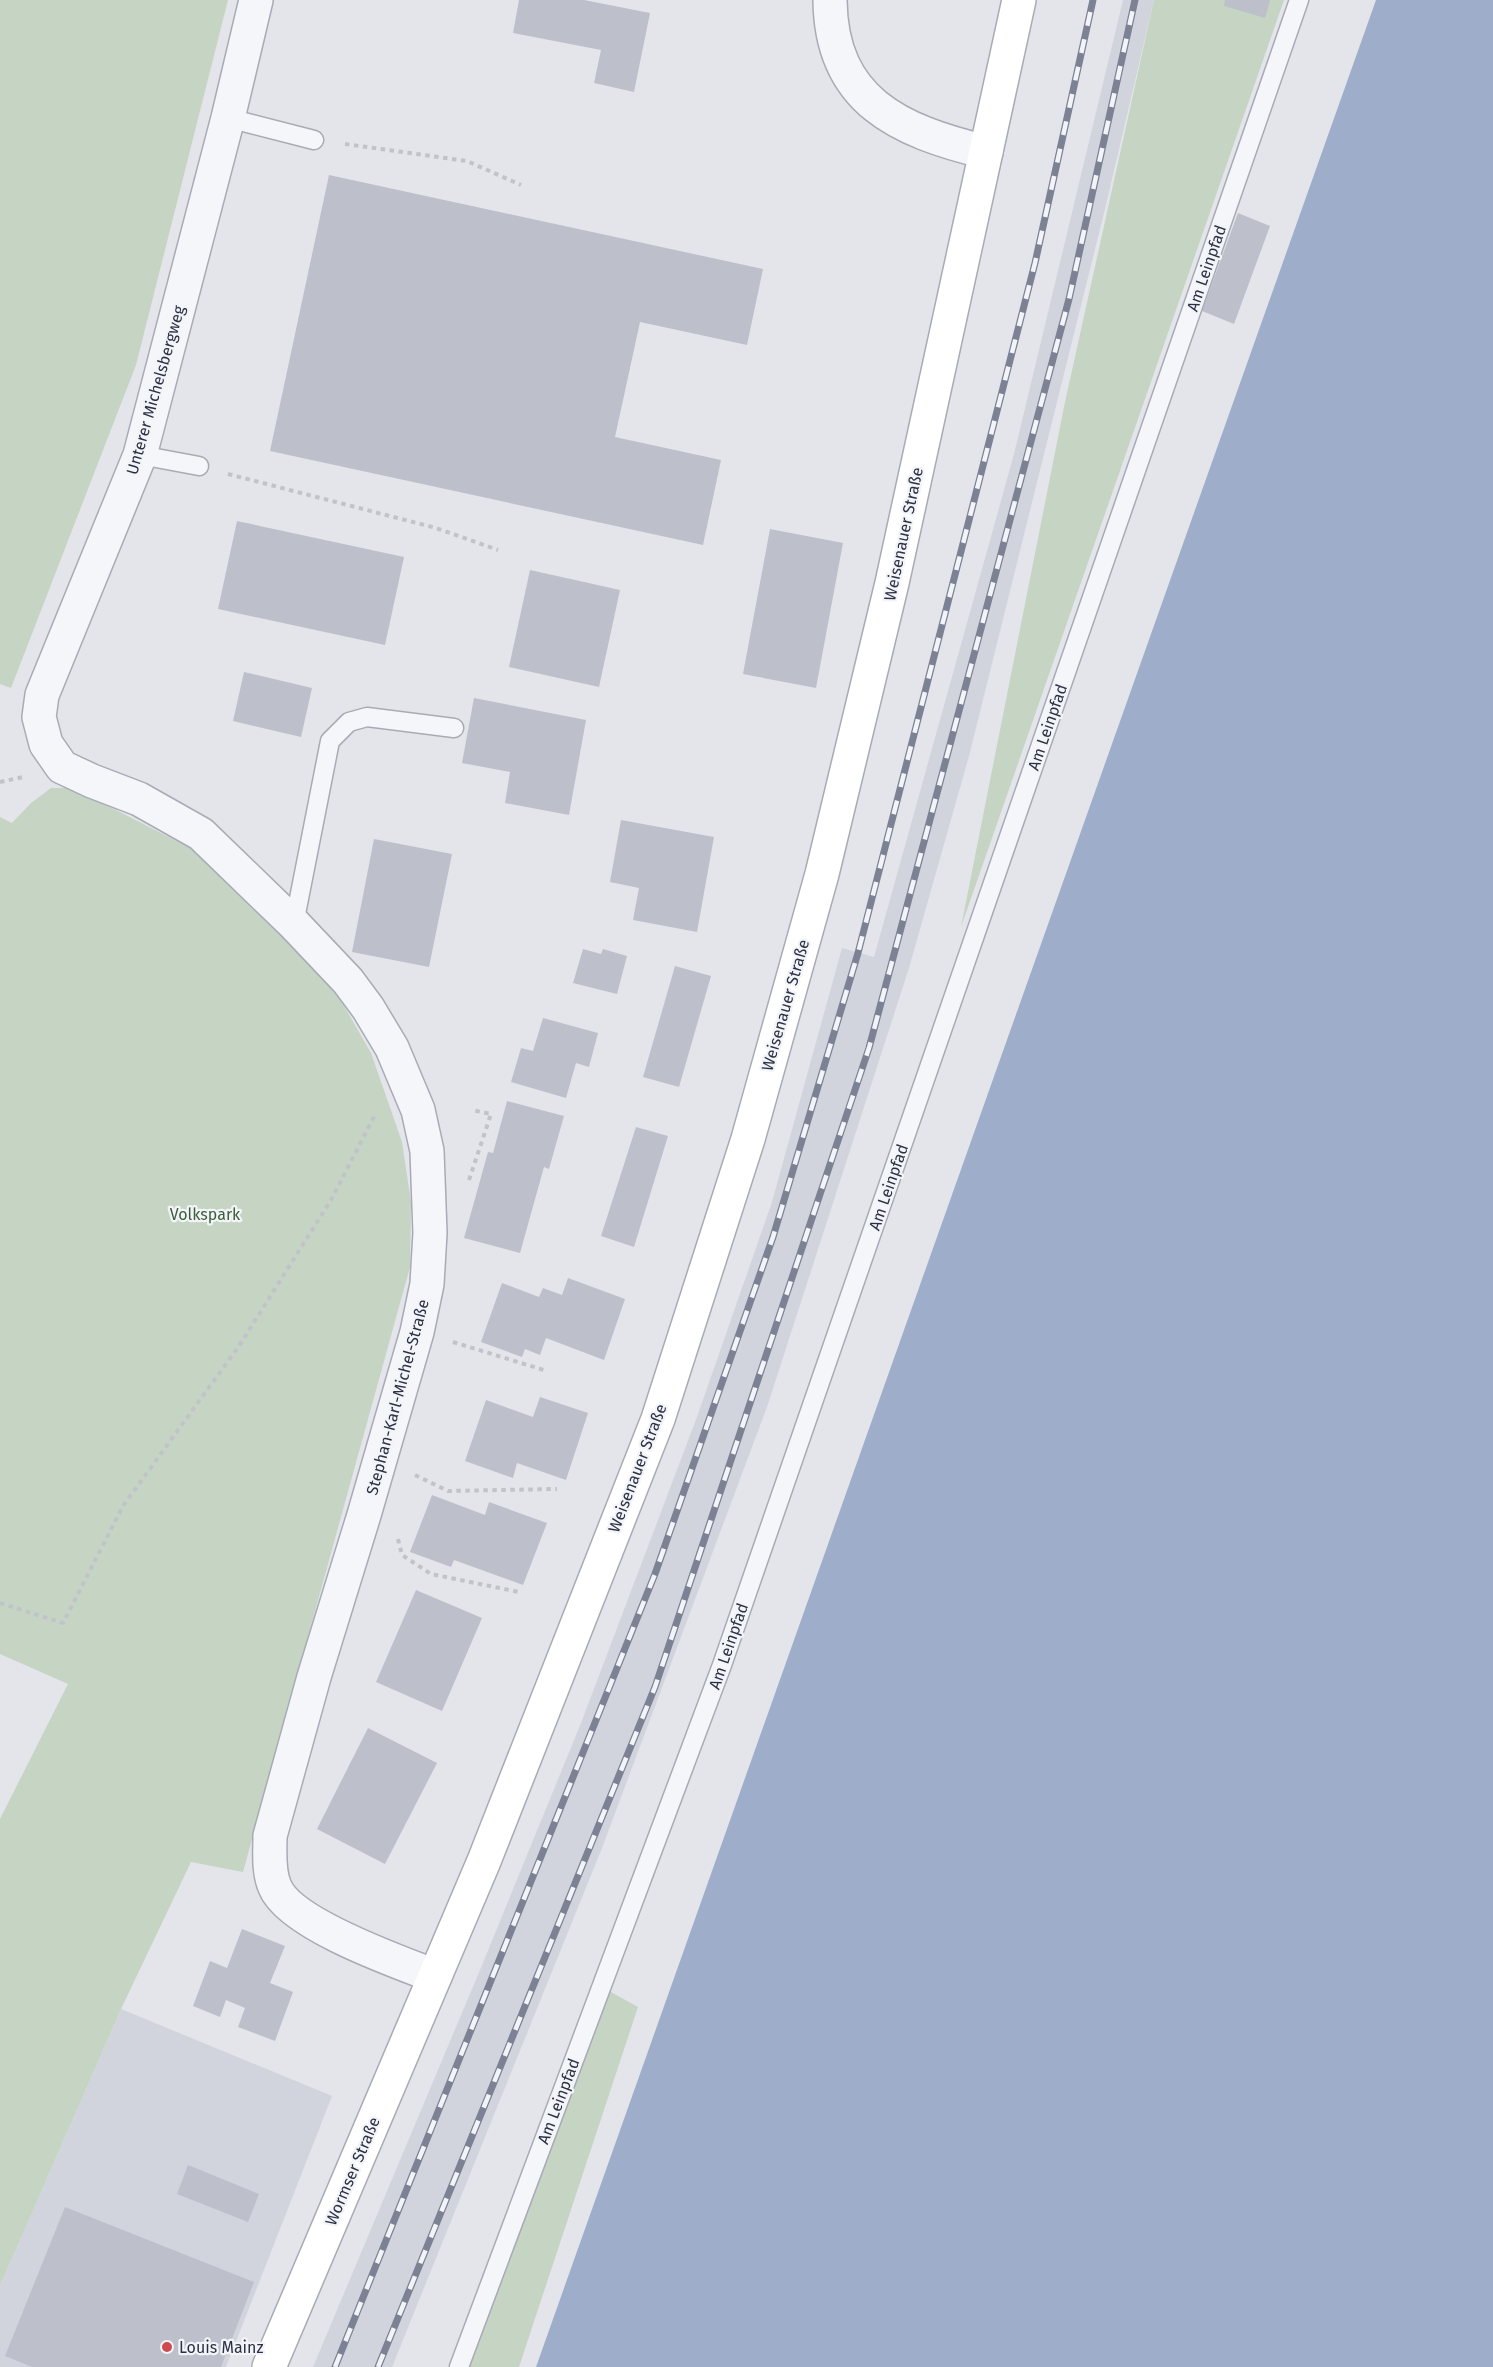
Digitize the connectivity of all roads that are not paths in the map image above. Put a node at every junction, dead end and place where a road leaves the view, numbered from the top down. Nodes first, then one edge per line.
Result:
1 (256, 0) edge
2 (831, 0) edge
3 (1019, 0) edge
4 (1299, 0) edge
5 (228, 118) junction
6 (314, 140) road end
7 (986, 152) junction
8 (140, 455) junction
9 (199, 466) road end
10 (454, 728) dead end
11 (62, 767) joint
12 (294, 924) junction
13 (435, 1976) junction
14 (269, 2367) edge
15 (459, 2367) edge

1 - 5 street, Unterer Michelsbergweg
2 - 7 street
3 - 7 main road, Weisenauer Straße
4 - 15 lane, Am Leinpfad
5 - 6 lane
5 - 8 street, Unterer Michelsbergweg
7 - 13 main road, Weisenauer Straße
8 - 9 lane
8 - 11 street, Unterer Michelsbergweg
10 - 12 lane
11 - 12 street, Stephan-Karl-Michel-Straße
12 - 13 street, Stephan-Karl-Michel-Straße
13 - 14 main road, Wormser Straße

